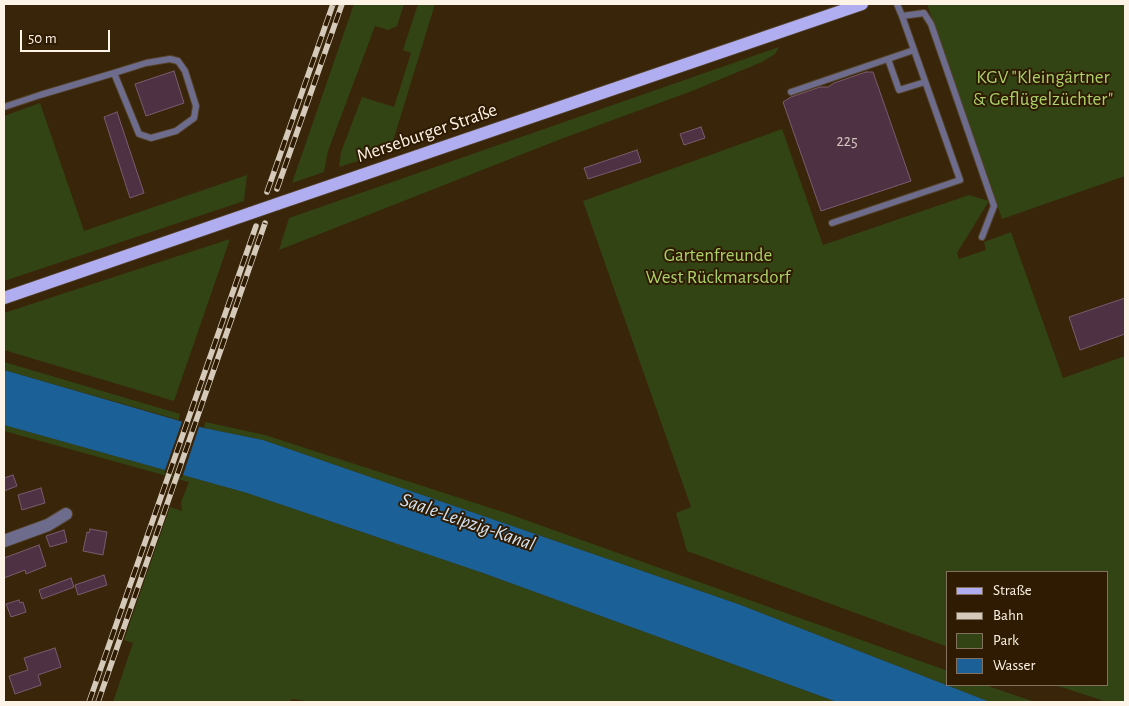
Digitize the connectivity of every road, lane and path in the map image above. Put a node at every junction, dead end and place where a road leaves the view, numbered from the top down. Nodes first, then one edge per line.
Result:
1 (862, 4) edge
2 (897, 4) edge
3 (902, 16) junction
4 (914, 50) junction
5 (888, 59) junction
6 (114, 73) junction
7 (925, 82) junction
8 (791, 92) dead end
9 (4, 107) edge
10 (832, 223) dead end
11 (982, 237) dead end
12 (4, 298) edge
13 (66, 514) dead end
14 (4, 541) edge

1 - 12 main road, Merseburger Straße, bridge
2 - 3 lane
3 - 4 lane
3 - 11 lane
4 - 5 lane
4 - 7 lane
5 - 7 lane
5 - 8 lane
6 - 6 lane
6 - 9 lane
7 - 10 lane
13 - 14 street

